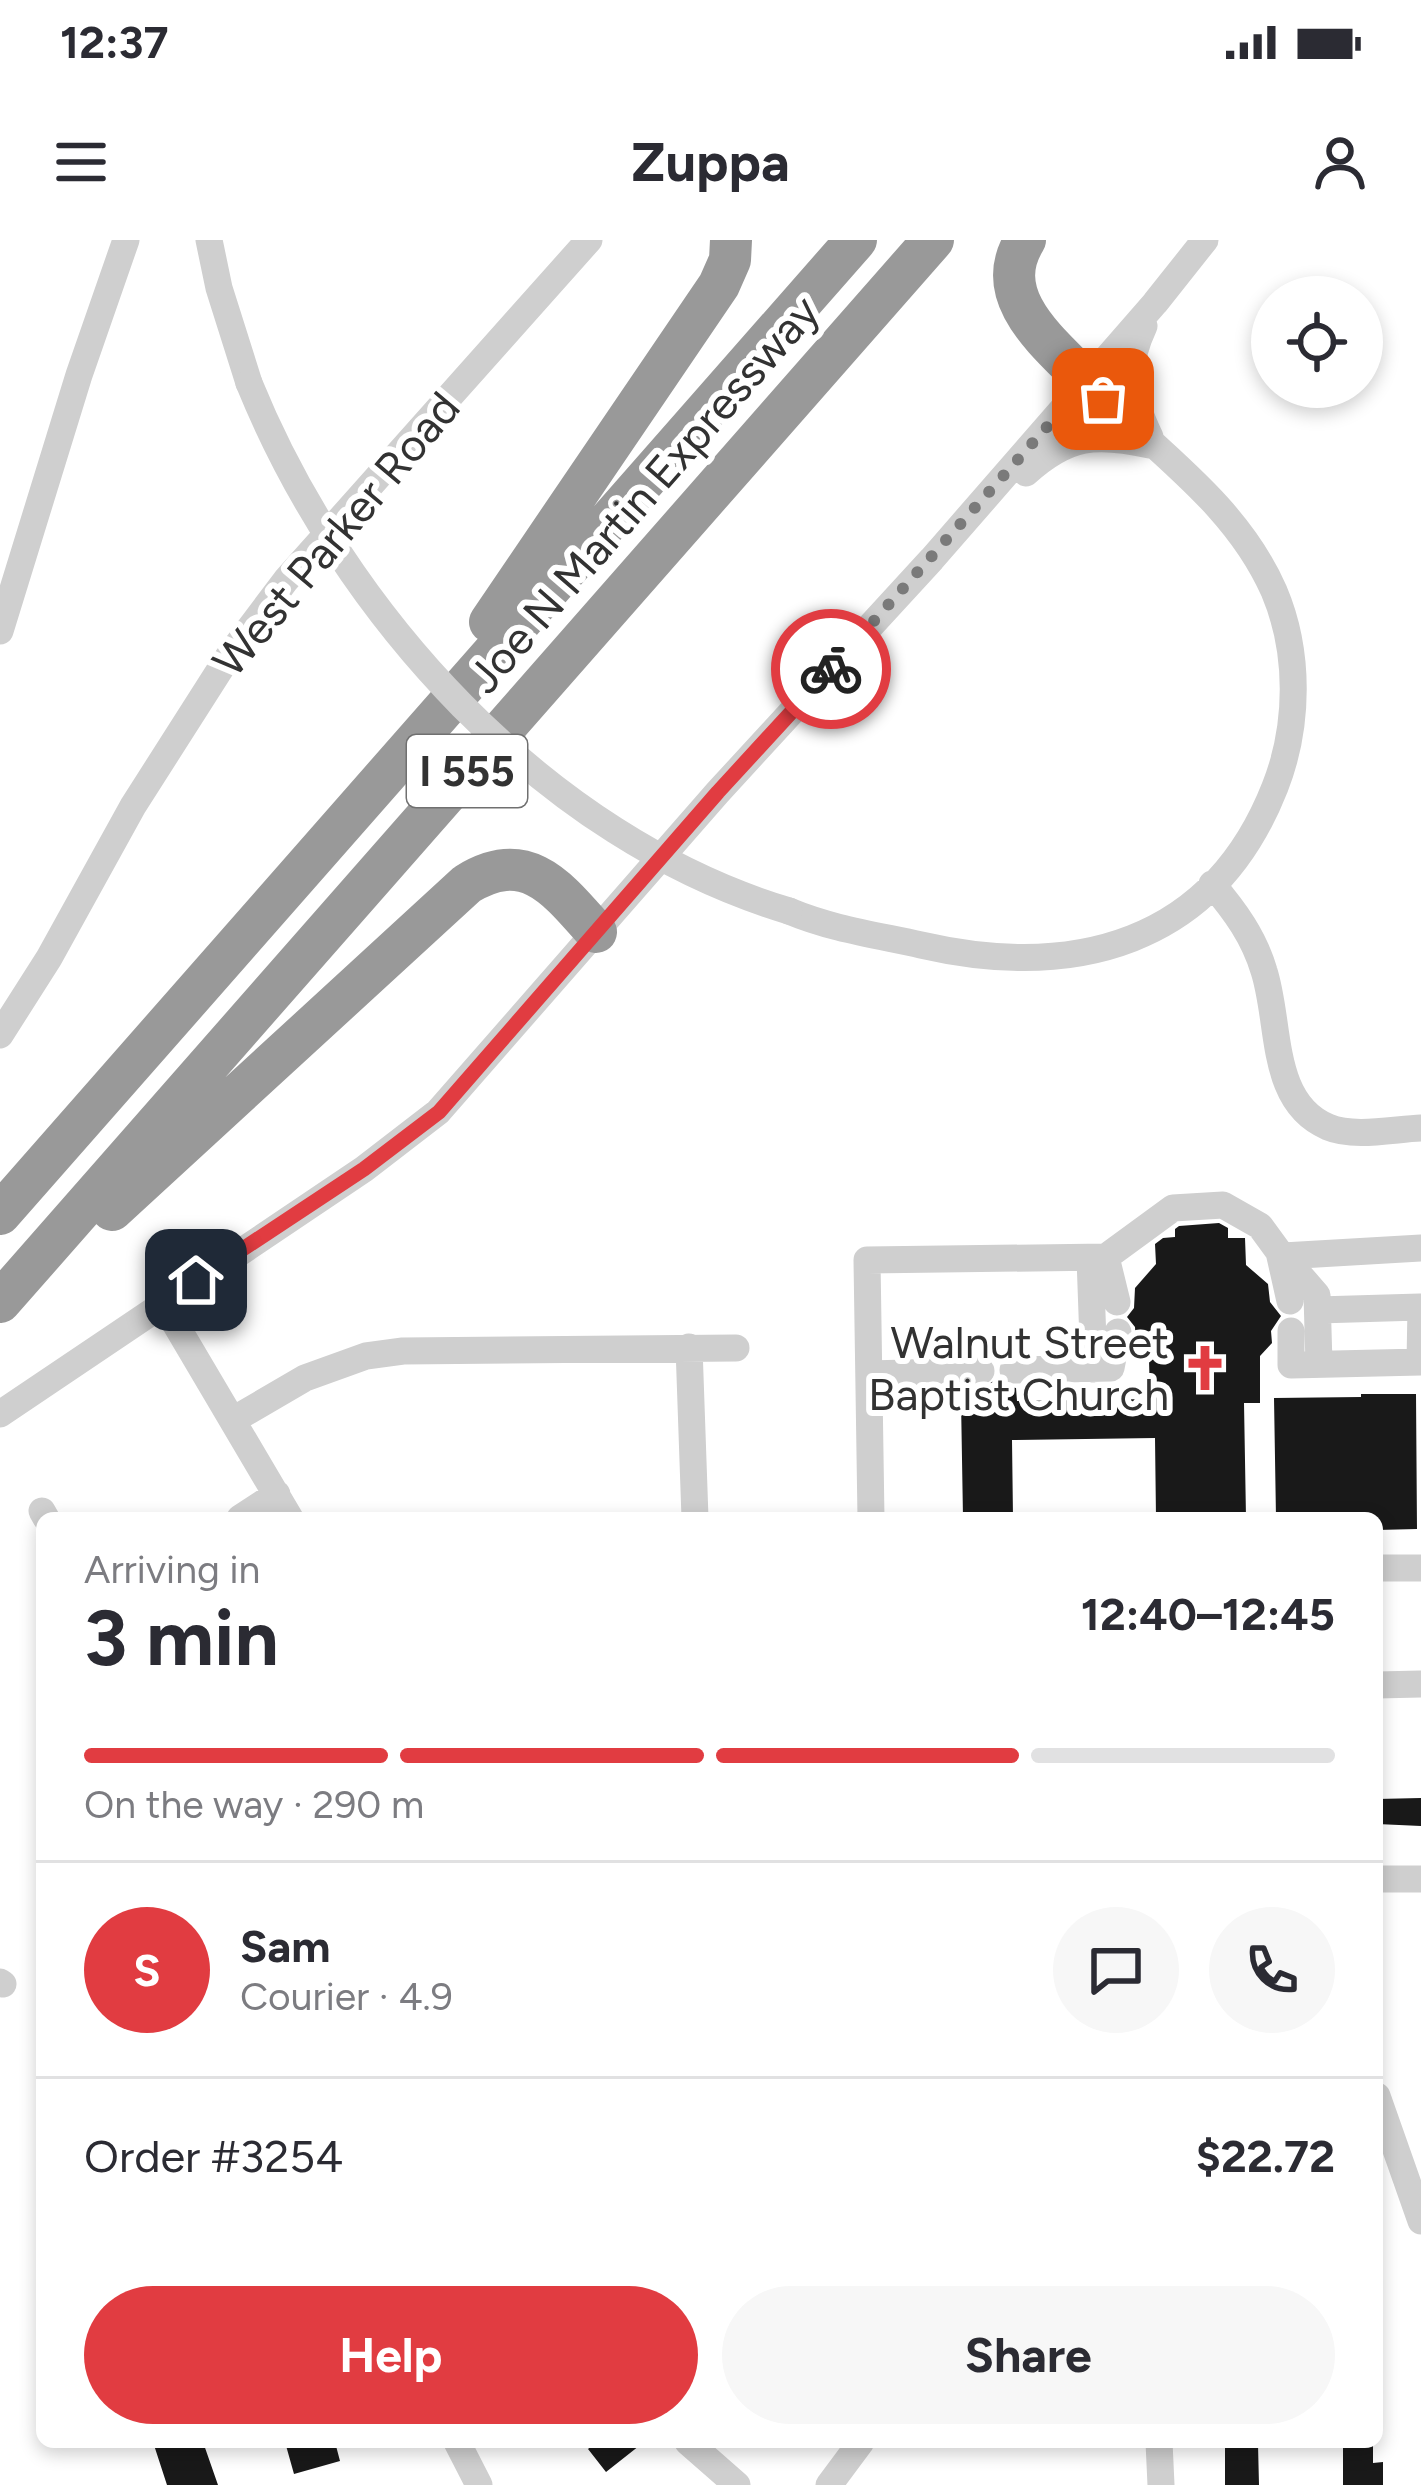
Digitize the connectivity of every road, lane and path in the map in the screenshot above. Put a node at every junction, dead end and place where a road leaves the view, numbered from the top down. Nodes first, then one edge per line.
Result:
1 (126, 240) edge
2 (209, 240) edge
3 (730, 240) edge
4 (856, 240) edge
5 (933, 240) edge
6 (1025, 240) edge
7 (1204, 240) edge
8 (582, 246) edge
9 (1155, 303) junction
10 (1087, 382) junction
11 (1154, 446) junction
12 (932, 560) junction
13 (0, 631) edge
14 (393, 765) junction
15 (1212, 884) junction
16 (596, 932) junction
17 (0, 1035) edge
18 (1421, 1128) edge
19 (0, 1214) edge
20 (1421, 1248) edge
21 (1282, 1256) junction
22 (1098, 1258) junction
23 (1290, 1301) dead end
24 (0, 1302) edge
25 (1118, 1302) dead end
26 (163, 1303) junction
27 (1420, 1307) edge
28 (1318, 1310) junction
29 (0, 1312) edge
30 (1291, 1331) dead end
31 (1118, 1332) dead end
32 (689, 1347) junction
33 (736, 1348) dead end
34 (1421, 1362) edge
35 (1319, 1364) junction
36 (1094, 1369) junction
37 (1012, 1370) dead end
38 (980, 1371) dead end
39 (869, 1373) junction
40 (0, 1414) edge
41 (233, 1420) junction
42 (284, 1506) edge
43 (695, 1512) edge
44 (871, 1512) edge
45 (1383, 1568) edge
46 (1421, 1568) edge
47 (1421, 1684) edge
48 (1383, 1685) edge
49 (1383, 1879) edge
50 (1421, 1879) edge
51 (1383, 2113) edge
52 (1421, 2221) edge
53 (460, 2448) edge
54 (695, 2448) edge
55 (857, 2448) edge
56 (1159, 2448) edge
57 (479, 2485) edge
58 (737, 2485) edge
59 (829, 2485) edge
60 (1161, 2485) edge

1 - 13 street
2 - 15 street, bridge
3 - 14 highway
4 - 14 highway, Joe N Martin Expressway / I 555
5 - 24 highway, Joe N Martin Expressway / I 555
6 - 10 highway
7 - 9 street
8 - 17 street, West Parker Road
9 - 10 street
9 - 11 street
10 - 11 street
10 - 12 street
11 - 12 street
11 - 15 street
12 - 16 street
14 - 19 highway, Joe N Martin Expressway / I 555
15 - 18 street
16 - 26 street
16 - 29 highway
20 - 21 street
21 - 22 street
21 - 23 street
21 - 28 street
22 - 25 street
22 - 36 street
22 - 39 street
26 - 40 street
26 - 41 street
27 - 28 street
27 - 34 street
28 - 35 street
30 - 35 street
31 - 36 street
32 - 33 street
32 - 41 street
32 - 43 street
34 - 35 street
36 - 37 street
38 - 39 street
39 - 44 street
41 - 42 street
45 - 46 street
47 - 48 street
49 - 50 street
51 - 52 street
53 - 57 street
54 - 58 street
55 - 59 street
56 - 60 street

